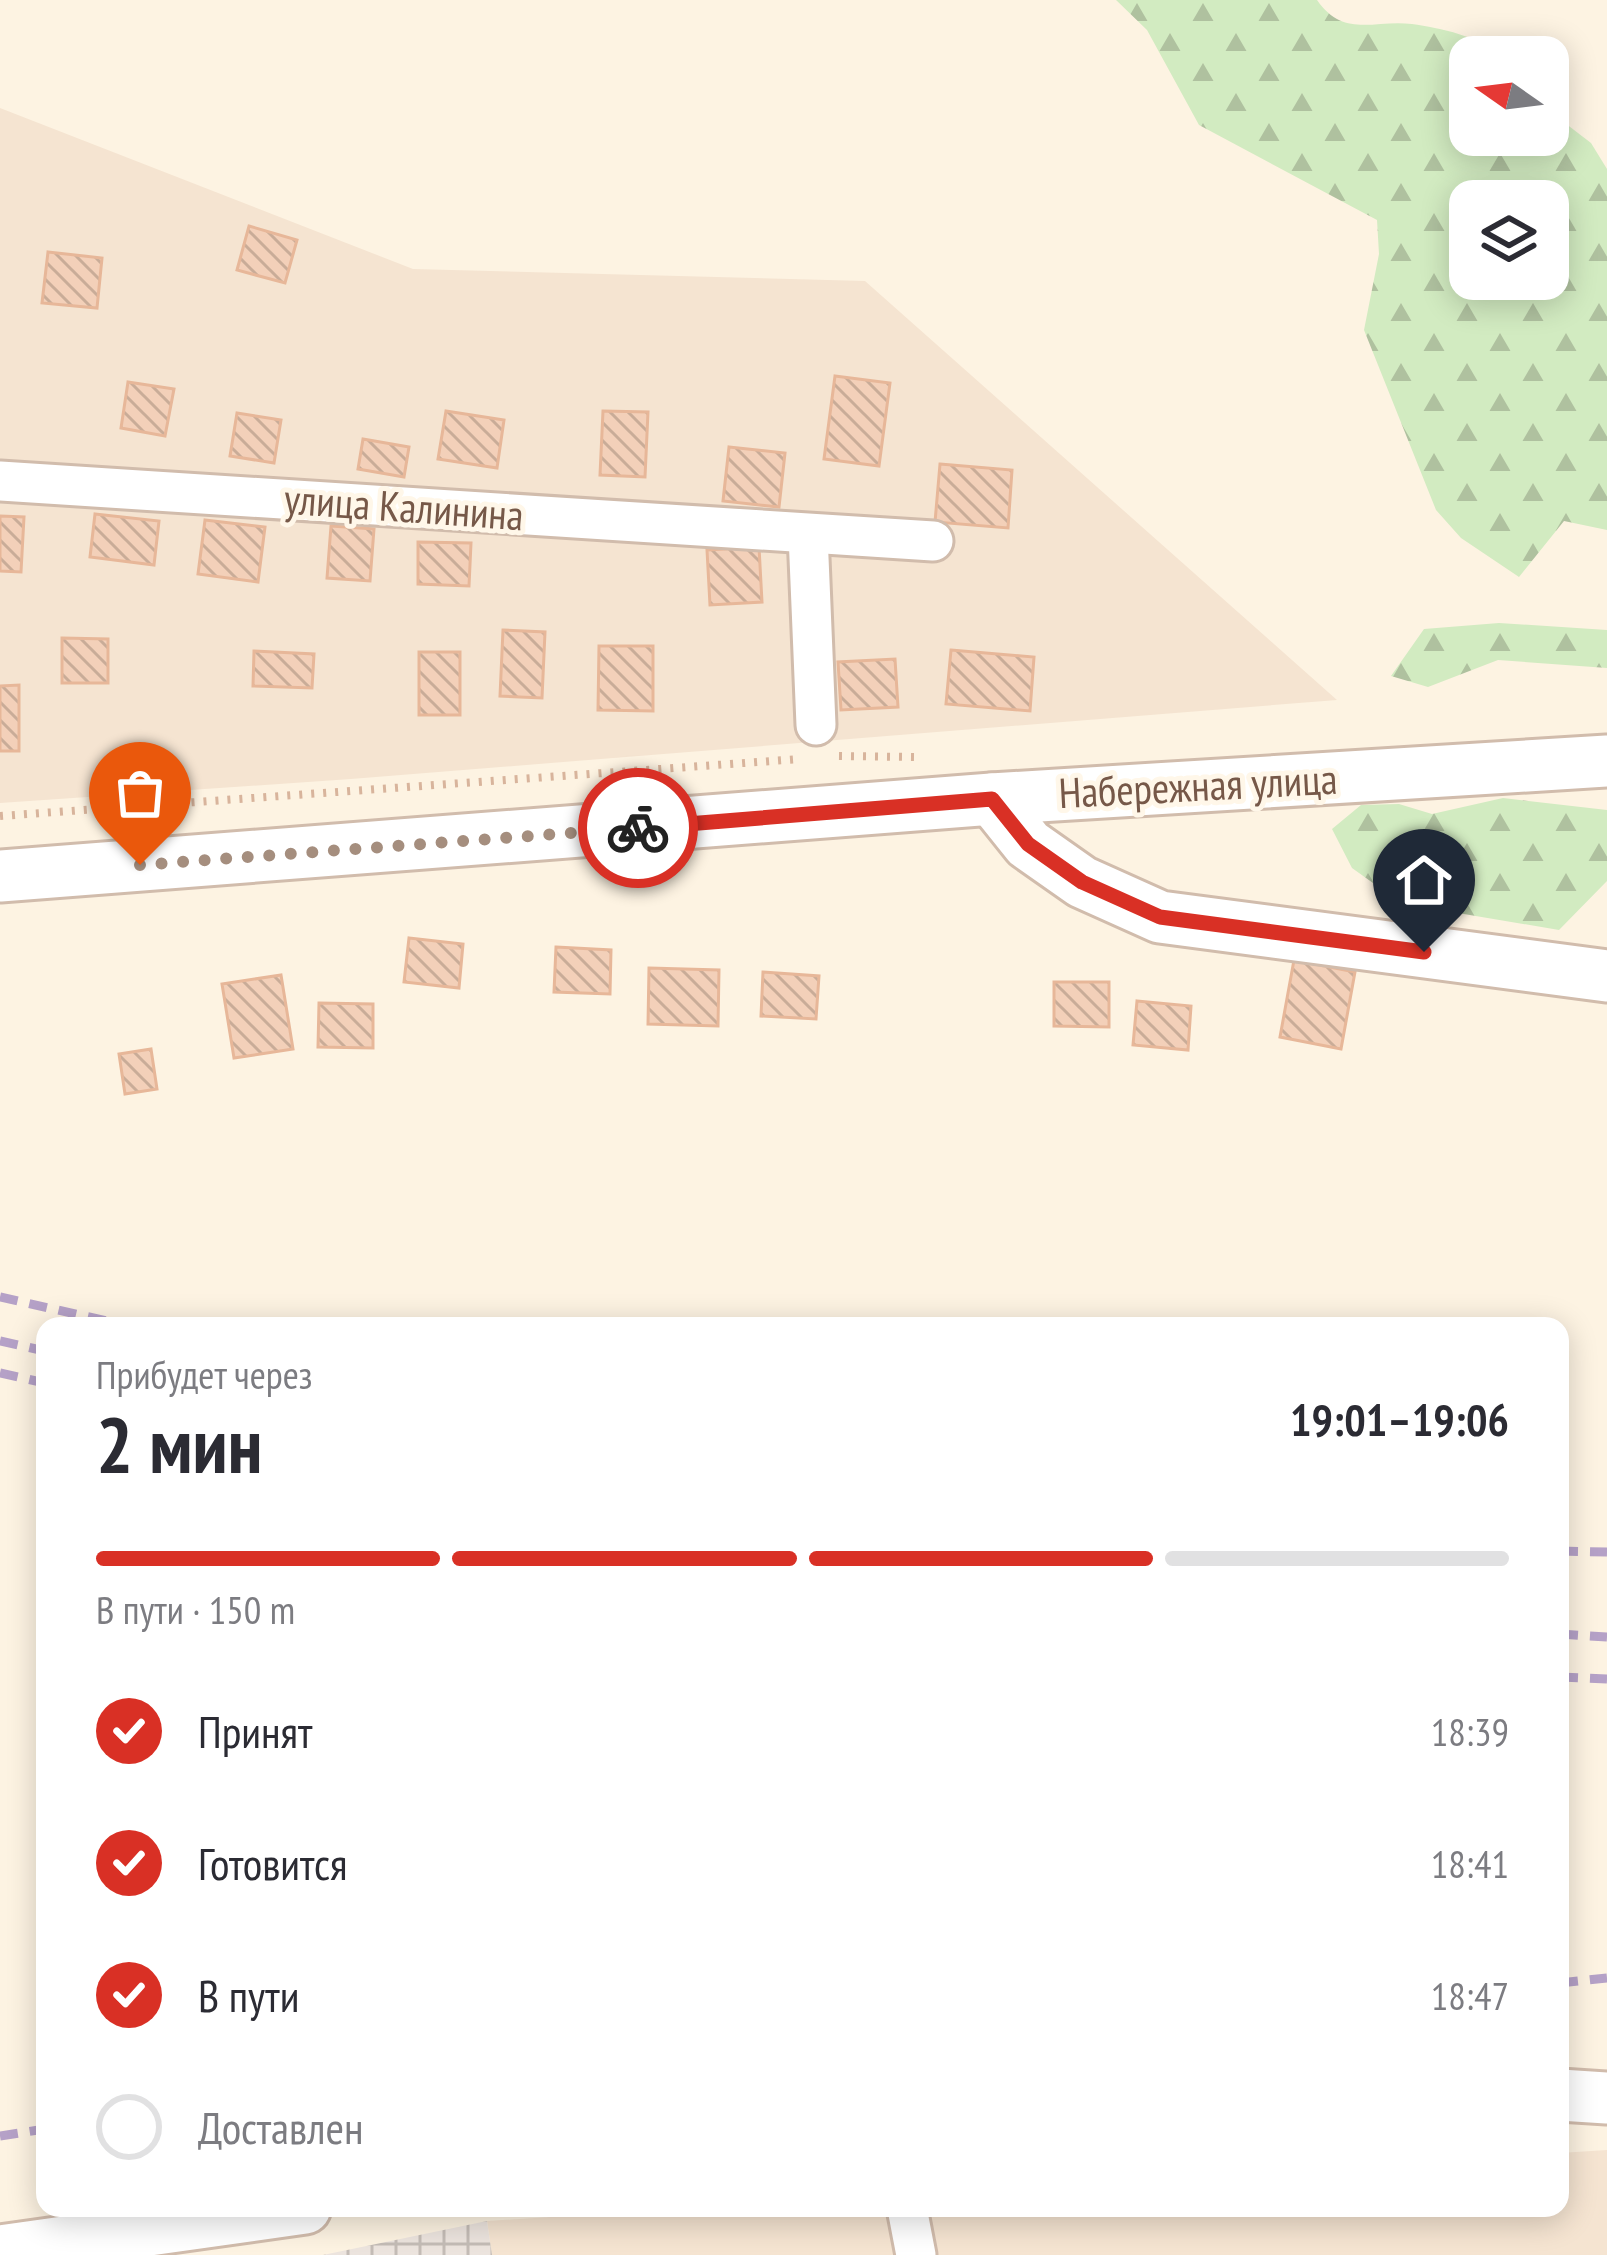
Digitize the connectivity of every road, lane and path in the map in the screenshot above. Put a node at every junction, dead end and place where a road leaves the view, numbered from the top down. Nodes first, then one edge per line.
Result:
1 (0, 481) edge
2 (808, 534) junction
3 (933, 541) dead end
4 (819, 747) junction
5 (920, 757) dead end
6 (1607, 761) edge
7 (992, 799) junction
8 (0, 816) edge
9 (0, 876) edge
10 (1607, 976) edge
11 (1569, 2096) edge
12 (1607, 2098) edge
13 (240, 2217) edge
14 (909, 2217) edge
15 (0, 2251) edge
16 (916, 2255) edge

1 - 2 street, улица Калинина
2 - 3 street, улица Калинина
2 - 4 street
4 - 5 path
4 - 8 path
6 - 7 street, Набережная улица
7 - 9 street, Набережная улица
7 - 10 street
11 - 12 street
13 - 15 street
14 - 16 street

